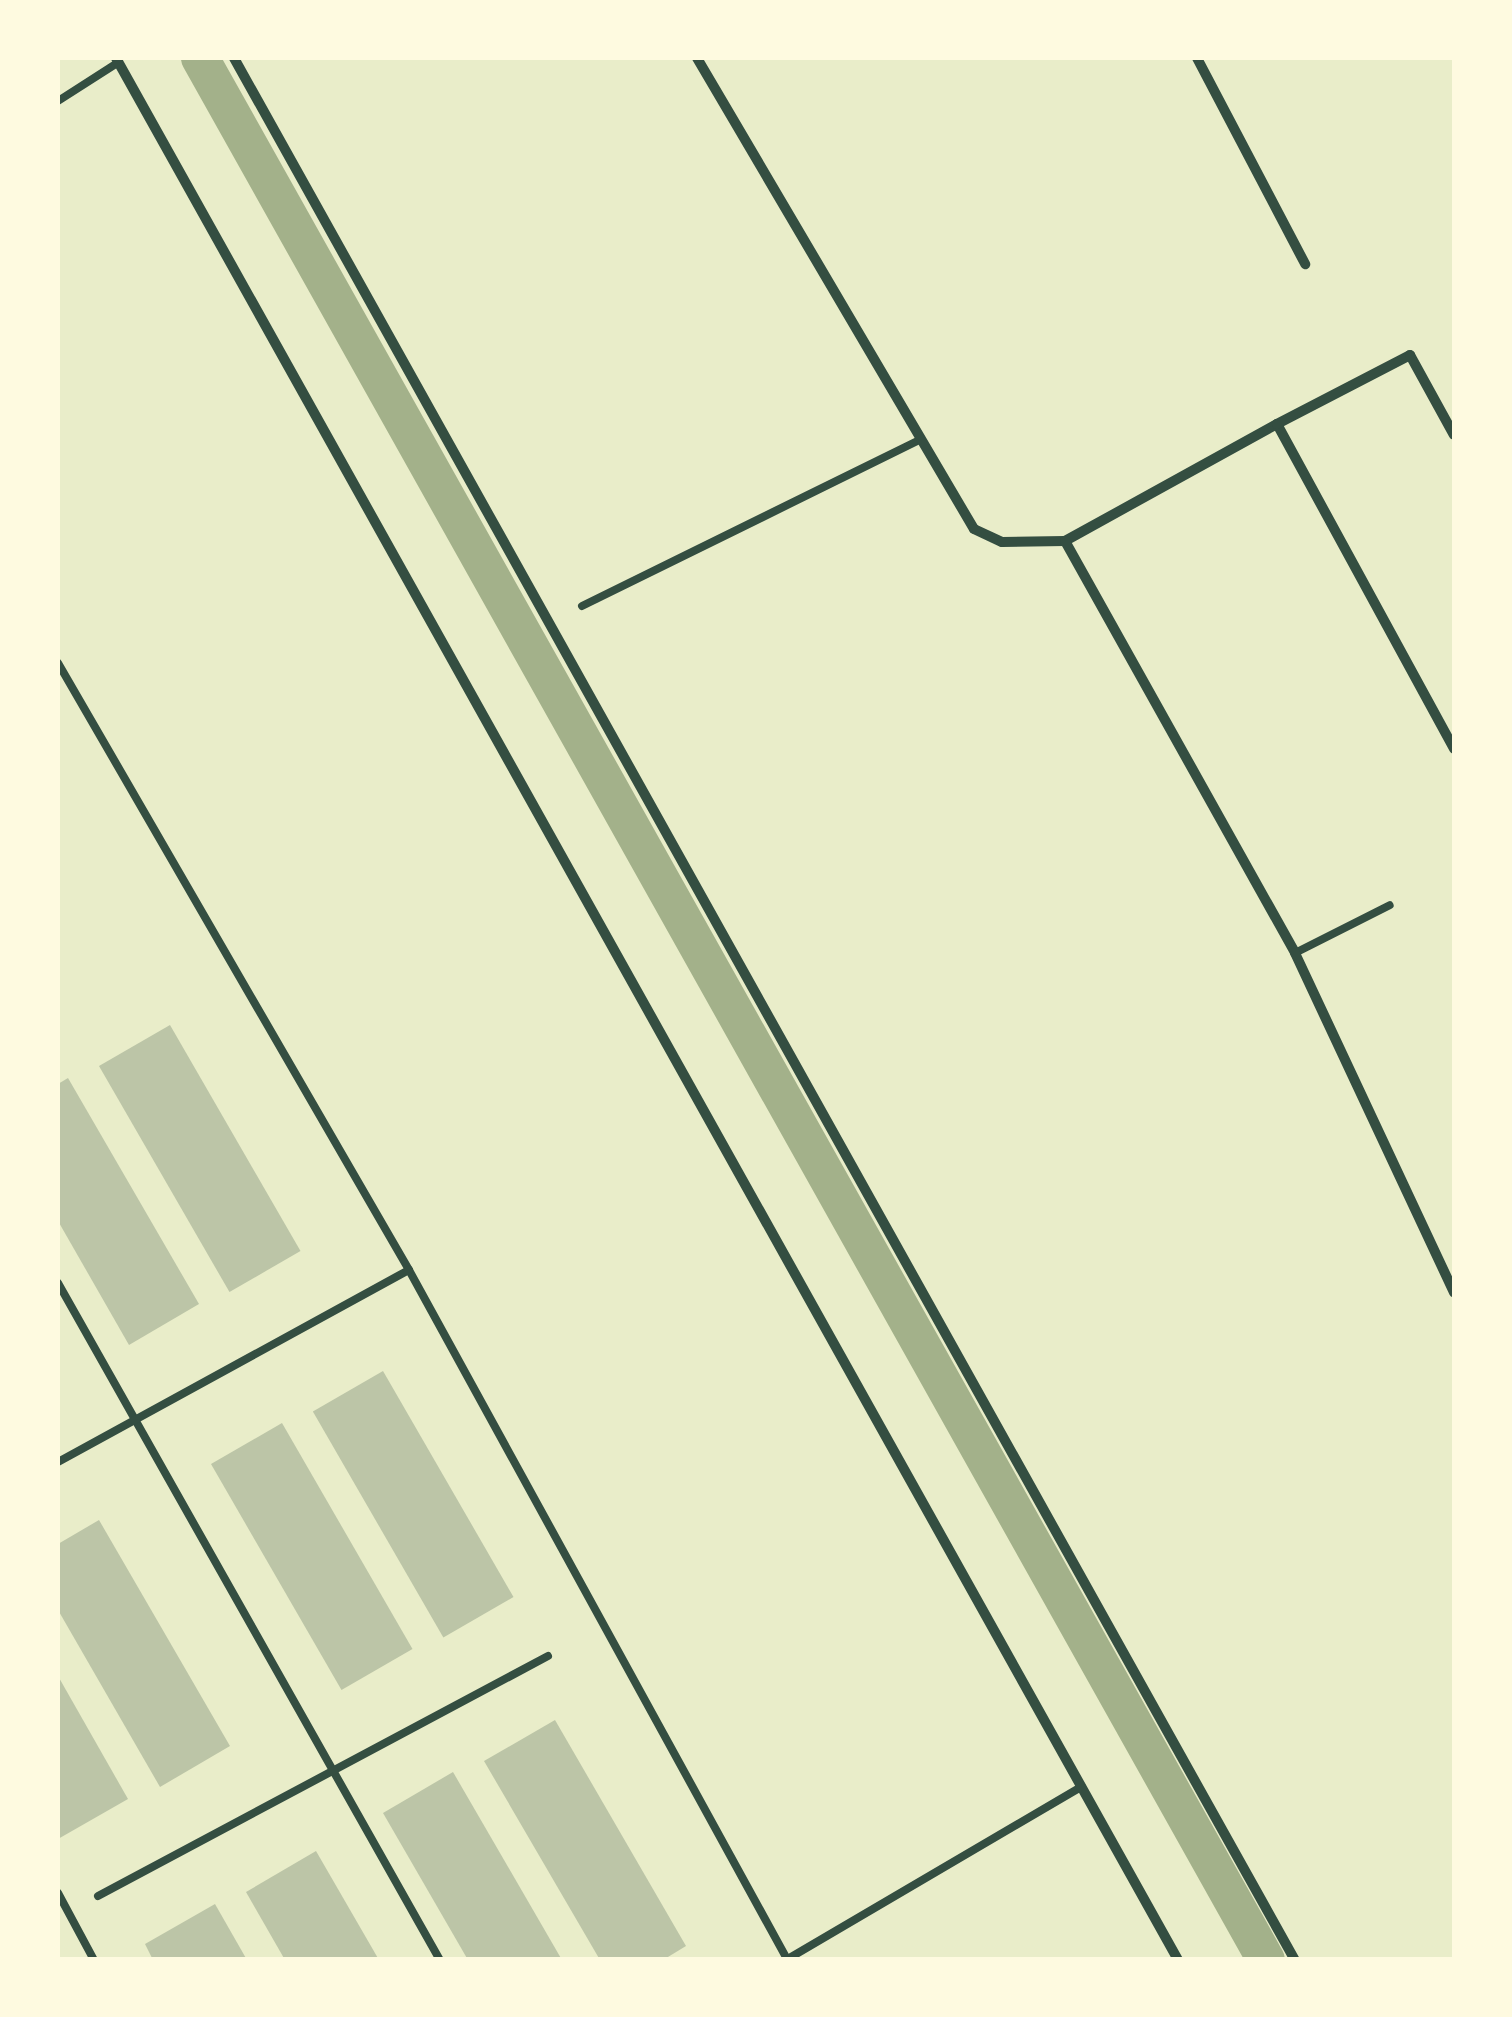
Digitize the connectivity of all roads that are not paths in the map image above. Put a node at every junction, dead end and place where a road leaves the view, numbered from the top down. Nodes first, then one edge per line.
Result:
1 (234, 58) edge
2 (697, 58) edge
3 (1197, 58) edge
4 (118, 60) edge
5 (58, 101) edge
6 (1305, 264) dead end
7 (1278, 424) junction
8 (1454, 435) edge
9 (919, 440) junction
10 (1065, 541) junction
11 (582, 606) dead end
12 (58, 664) edge
13 (1454, 746) edge
14 (1390, 906) dead end
15 (1295, 953) junction
16 (409, 1270) junction
17 (58, 1283) edge
18 (1454, 1294) edge
19 (134, 1418) junction
20 (58, 1462) edge
21 (548, 1656) dead end
22 (332, 1771) junction
23 (1082, 1786) junction
24 (58, 1894) edge
25 (98, 1896) dead end
26 (786, 1959) edge
27 (94, 1960) edge
28 (440, 1960) edge
29 (1178, 1960) edge
30 (1295, 1960) edge

1 - 30 street
2 - 9 street
3 - 6 street
4 - 5 lane
4 - 23 street
7 - 8 street
7 - 10 street
7 - 13 street
9 - 10 street
9 - 11 lane
10 - 15 street
12 - 16 lane
14 - 15 lane
15 - 18 street
16 - 19 lane
16 - 26 lane
17 - 19 lane
19 - 20 lane
19 - 22 lane
21 - 22 lane
22 - 25 lane
22 - 28 lane
23 - 26 lane
23 - 29 street
24 - 27 lane

